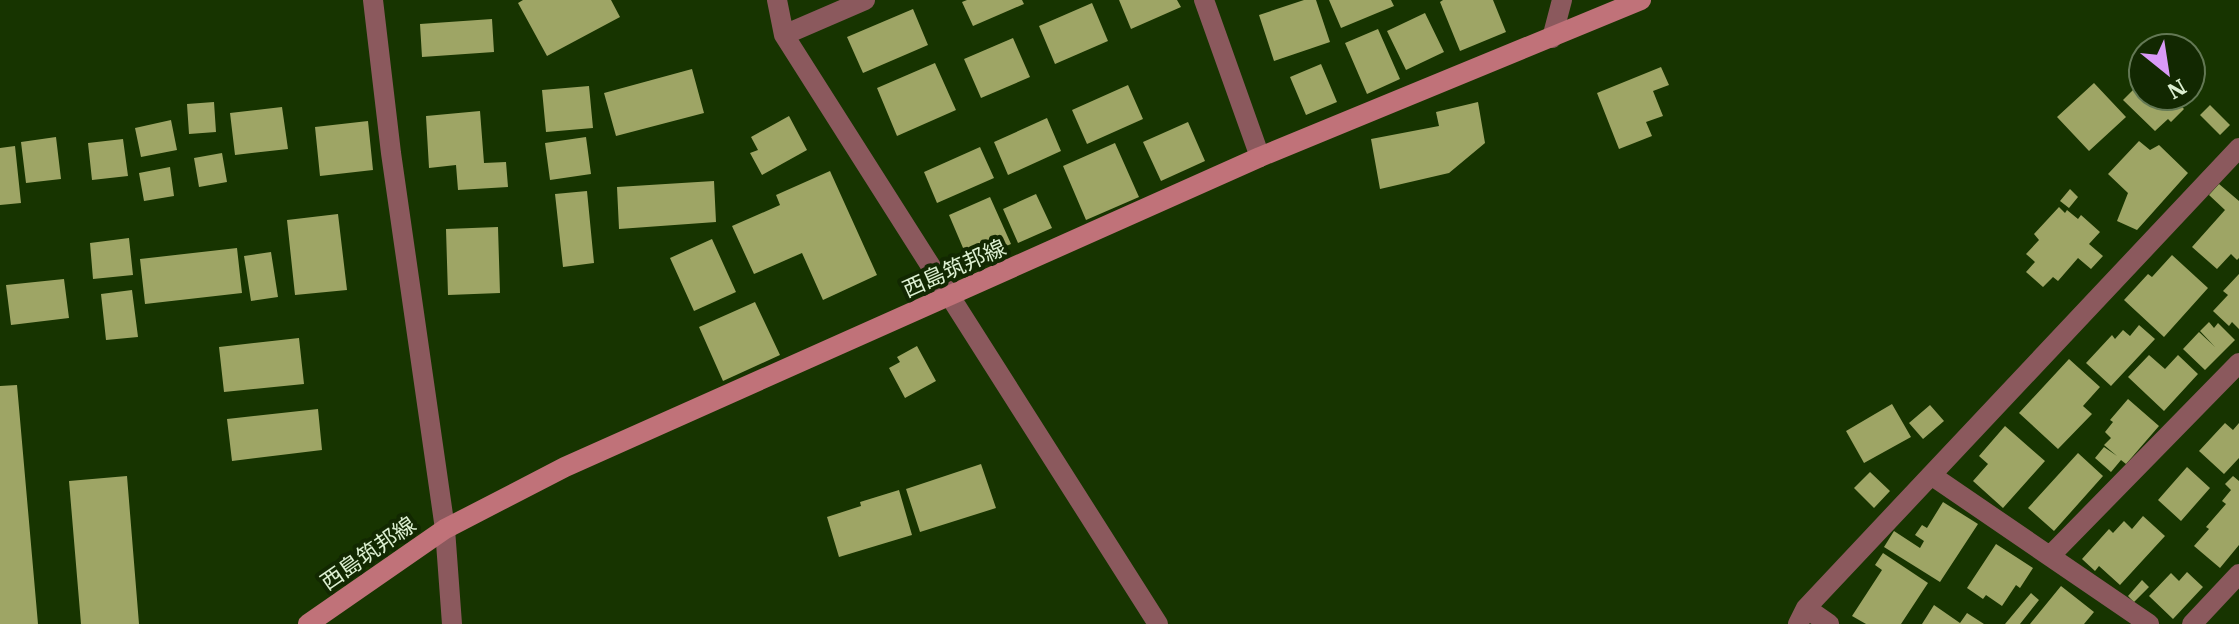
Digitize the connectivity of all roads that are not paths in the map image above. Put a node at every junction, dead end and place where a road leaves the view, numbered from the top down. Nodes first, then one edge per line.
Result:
1 (373, 0) edge
2 (777, 0) edge
3 (865, 0) edge
4 (1204, 0) edge
5 (1562, 0) edge
6 (1641, 0) edge
7 (784, 35) junction
8 (1552, 38) junction
9 (2239, 148) edge
10 (1260, 157) junction
11 (948, 297) junction
12 (2239, 363) edge
13 (1931, 475) junction
14 (445, 529) junction
15 (2050, 556) junction
16 (2239, 574) edge
17 (1802, 616) edge
18 (308, 624) edge
19 (452, 624) edge
20 (1158, 624) edge
21 (1829, 624) edge
22 (2149, 624) edge
23 (2192, 624) edge

1 - 14 street
2 - 7 street
3 - 7 street
4 - 10 street
5 - 8 street
6 - 8 main road, 西島筑邦線
7 - 11 street
8 - 10 main road, 西島筑邦線
9 - 13 street
10 - 11 main road, 西島筑邦線
11 - 14 main road, 西島筑邦線
11 - 20 street
12 - 15 street
13 - 15 street
13 - 17 street
14 - 18 main road, 西島筑邦線
14 - 19 street
15 - 22 street
16 - 23 street
17 - 21 street

